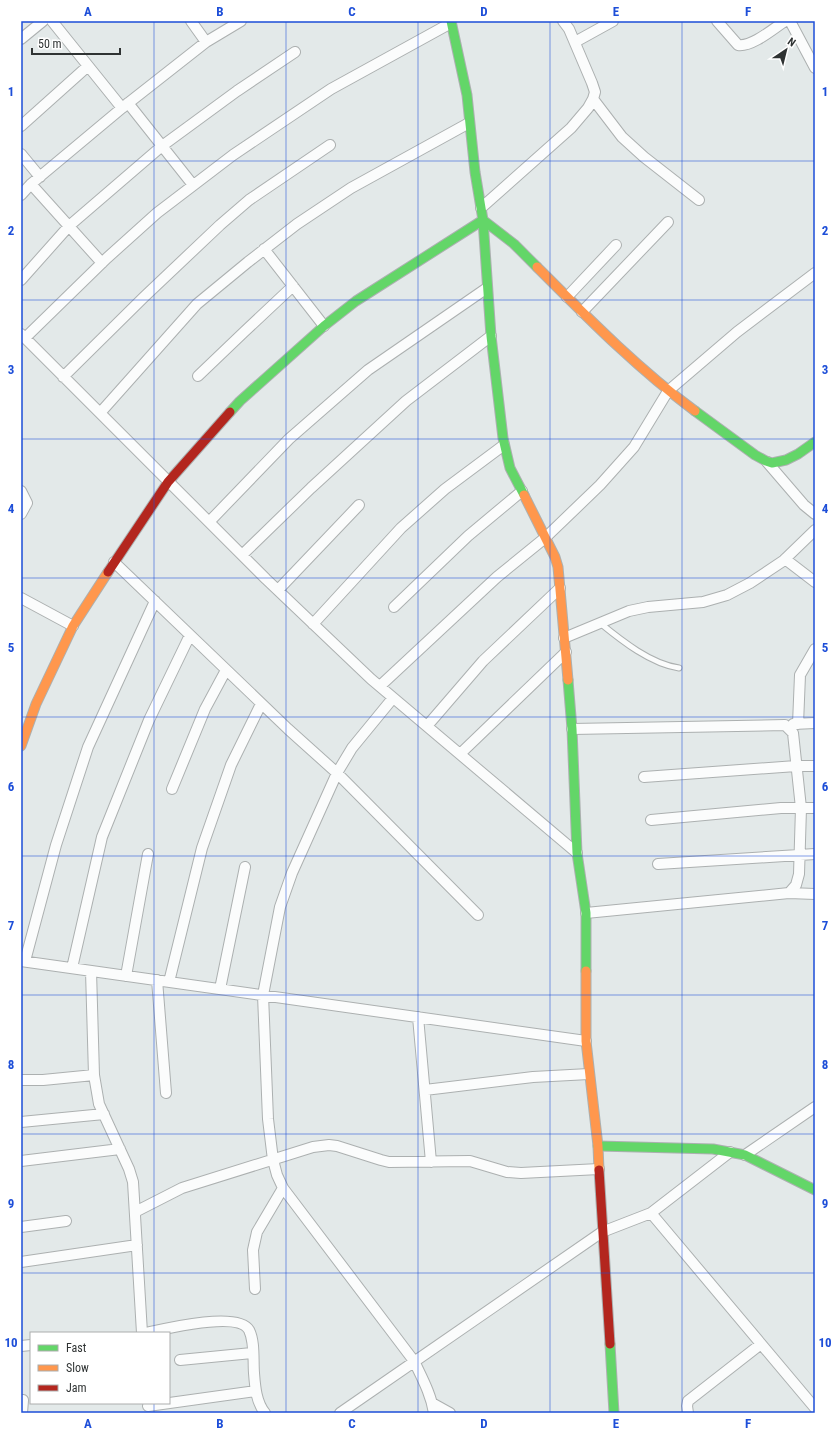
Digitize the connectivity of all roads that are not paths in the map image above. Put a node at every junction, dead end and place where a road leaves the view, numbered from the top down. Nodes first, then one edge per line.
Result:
1 (43, 21) edge
2 (52, 21) edge
3 (191, 21) edge
4 (241, 21) edge
5 (613, 21) edge
6 (717, 21) edge
7 (785, 21) edge
8 (790, 21) edge
9 (451, 22) edge
10 (565, 22) edge
11 (21, 39) edge
12 (206, 42) junction
13 (575, 42) junction
14 (295, 52) dead end
15 (88, 66) junction
16 (815, 68) edge
17 (593, 99) junction
18 (125, 106) junction
19 (469, 123) junction
20 (21, 126) edge
21 (330, 145) dead end
22 (162, 146) junction
23 (21, 154) edge
24 (36, 180) junction
25 (193, 185) junction
26 (21, 195) edge
27 (699, 200) dead end
28 (481, 208) junction
29 (483, 220) junction
30 (668, 222) dead end
31 (69, 226) junction
32 (616, 245) dead end
33 (264, 249) junction
34 (102, 263) junction
35 (815, 273) edge
36 (21, 280) edge
37 (293, 286) junction
38 (488, 288) junction
39 (567, 297) junction
40 (582, 312) junction
41 (324, 326) junction
42 (23, 336) edge
43 (491, 336) junction
44 (198, 376) dead end
45 (63, 377) junction
46 (668, 391) junction
47 (100, 413) junction
48 (815, 442) edge
49 (504, 445) junction
50 (767, 462) junction
51 (168, 482) junction
52 (21, 491) edge
53 (522, 492) junction
54 (360, 505) dead end
55 (21, 514) edge
56 (815, 514) edge
57 (208, 522) junction
58 (815, 530) edge
59 (545, 538) junction
60 (242, 555) junction
61 (785, 559) junction
62 (114, 562) junction
63 (815, 582) edge
64 (560, 588) junction
65 (278, 590) junction
66 (21, 598) edge
67 (155, 601) junction
68 (394, 607) dead end
69 (600, 623) junction
70 (313, 624) junction
71 (73, 626) junction
72 (190, 635) junction
73 (564, 638) junction
74 (815, 649) edge
75 (566, 652) junction
76 (679, 668) dead end
77 (226, 670) junction
78 (380, 686) junction
79 (393, 698) junction
80 (261, 704) junction
81 (815, 723) edge
82 (798, 724) junction
83 (785, 725) junction
84 (427, 726) junction
85 (572, 729) junction
86 (21, 746) edge
87 (460, 754) junction
88 (796, 766) junction
89 (815, 766) edge
90 (337, 773) junction
91 (644, 777) dead end
92 (172, 789) dead end
93 (800, 808) junction
94 (815, 808) edge
95 (651, 820) dead end
96 (577, 853) junction
97 (148, 854) dead end
98 (800, 854) junction
99 (815, 854) edge
100 (658, 864) dead end
101 (245, 866) dead end
102 (789, 893) junction
103 (815, 894) edge
104 (586, 913) junction
105 (478, 915) dead end
106 (23, 961) edge
107 (72, 968) junction
108 (91, 971) junction
109 (126, 976) junction
110 (157, 980) junction
111 (169, 982) junction
112 (220, 989) junction
113 (263, 995) junction
114 (418, 1017) junction
115 (586, 1041) junction
116 (589, 1074) junction
117 (94, 1075) junction
118 (21, 1080) edge
119 (424, 1090) junction
120 (166, 1092) dead end
121 (815, 1107) edge
122 (104, 1114) junction
123 (21, 1122) edge
124 (598, 1146) junction
125 (120, 1149) junction
126 (730, 1152) junction
127 (745, 1155) junction
128 (273, 1160) junction
129 (21, 1161) edge
130 (431, 1162) junction
131 (599, 1169) junction
132 (283, 1188) junction
133 (815, 1190) edge
134 (134, 1212) junction
135 (651, 1213) junction
136 (66, 1221) dead end
137 (21, 1227) edge
138 (602, 1232) junction
139 (137, 1245) junction
140 (21, 1262) edge
141 (255, 1289) dead end
142 (142, 1332) edge
143 (151, 1332) edge
144 (761, 1344) junction
145 (252, 1353) junction
146 (180, 1360) dead end
147 (414, 1361) junction
148 (256, 1391) junction
149 (23, 1400) dead end
150 (168, 1404) edge
151 (170, 1404) edge
152 (148, 1407) edge
153 (433, 1408) edge
154 (815, 1408) edge
155 (22, 1413) edge
156 (265, 1413) edge
157 (340, 1413) edge
158 (450, 1413) edge
159 (614, 1413) edge
160 (688, 1413) edge

1 - 11 street
2 - 15 street
3 - 12 street
4 - 12 street
5 - 13 street
6 - 7 street
8 - 16 street
9 - 19 main road
9 - 25 street
10 - 13 street
12 - 18 street
13 - 17 street
14 - 22 street
15 - 18 street
15 - 20 street
17 - 27 street
17 - 28 street
18 - 22 street
18 - 24 street
19 - 28 main road
19 - 33 street
21 - 45 street
22 - 25 street
22 - 31 street
23 - 24 street
24 - 26 street
24 - 31 street
25 - 34 street
28 - 29 main road
29 - 38 main road
29 - 39 main road
29 - 41 main road
30 - 40 street
31 - 34 street
31 - 36 street
32 - 39 street
33 - 37 street
33 - 47 street
34 - 42 street
35 - 46 street
37 - 41 street
37 - 44 street
38 - 43 main road
38 - 57 street
39 - 40 main road
40 - 46 main road
41 - 51 main road
42 - 45 street
43 - 49 main road
43 - 60 street
45 - 47 street
46 - 50 main road
46 - 59 street
47 - 51 street
48 - 50 main road
49 - 53 main road
49 - 70 street
50 - 56 street
51 - 57 street
51 - 62 main road
52 - 55 street
53 - 59 main road
53 - 68 street
54 - 65 street
57 - 60 street
58 - 61 street
59 - 64 main road
59 - 78 street
60 - 65 street
61 - 63 street
61 - 69 street
62 - 67 street
62 - 71 main road
64 - 73 main road
64 - 84 street
65 - 70 street
66 - 71 street
67 - 72 street
67 - 106 street
69 - 73 street
69 - 76 lane
70 - 78 street
71 - 86 main road
72 - 77 street
72 - 107 street
73 - 75 main road
74 - 82 street
75 - 85 main road
75 - 87 street
77 - 80 street
77 - 92 street
78 - 79 street
79 - 84 street
79 - 90 street
80 - 90 street
80 - 111 street
81 - 82 street
82 - 83 street
83 - 85 street
83 - 88 street
84 - 87 street
85 - 96 main road
87 - 96 street
88 - 89 street
88 - 91 street
88 - 93 street
90 - 105 street
90 - 113 street
93 - 94 street
93 - 95 street
93 - 98 street
96 - 104 main road
97 - 109 street
98 - 99 street
98 - 100 street
98 - 102 street
101 - 112 street
102 - 103 street
102 - 104 street
104 - 115 main road
106 - 107 street
107 - 108 street
108 - 109 street
108 - 117 street
109 - 110 street
110 - 111 street
110 - 120 street
111 - 112 street
112 - 113 street
113 - 114 street
113 - 128 street
114 - 115 street
114 - 119 street
115 - 116 main road
116 - 119 street
116 - 124 main road
117 - 118 street
117 - 122 street
119 - 130 street
121 - 127 street
122 - 123 street
122 - 125 street
124 - 126 main road
124 - 131 main road
125 - 129 street
125 - 134 street
126 - 127 main road
126 - 135 street
127 - 133 main road
128 - 130 street
128 - 132 street
128 - 134 street
130 - 131 street
131 - 138 main road
132 - 141 street
132 - 147 street
134 - 139 street
135 - 138 street
135 - 144 street
136 - 137 street
138 - 147 street
138 - 159 main road
139 - 140 street
139 - 142 street
143 - 145 street
144 - 154 street
144 - 160 street
145 - 146 street
145 - 148 street
147 - 153 street
147 - 157 street
148 - 151 street
148 - 156 street
149 - 155 street
150 - 152 street
153 - 158 street

